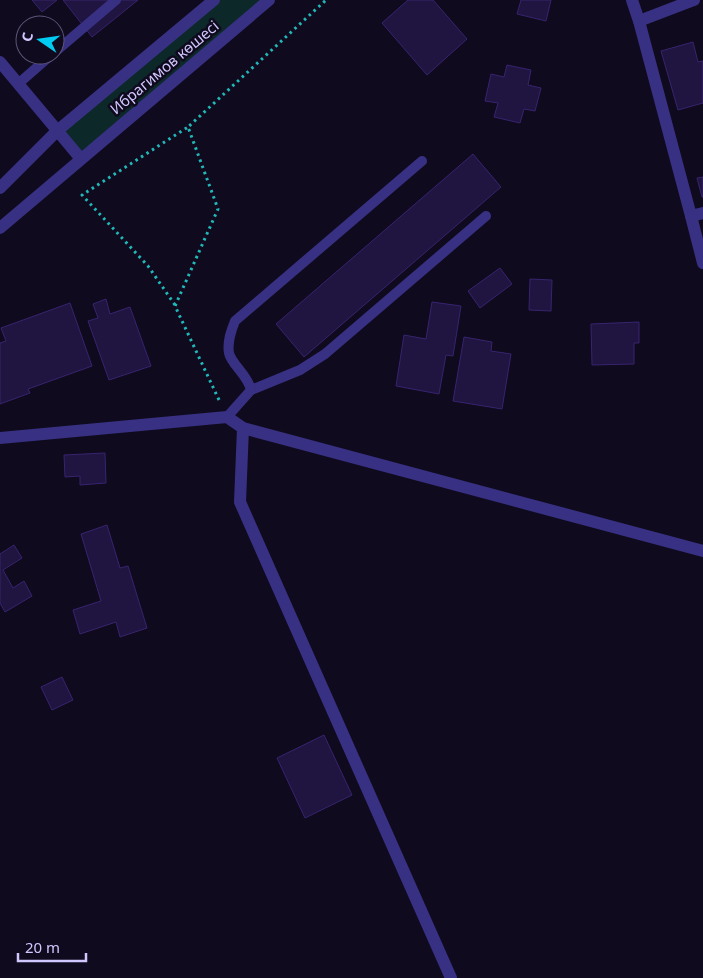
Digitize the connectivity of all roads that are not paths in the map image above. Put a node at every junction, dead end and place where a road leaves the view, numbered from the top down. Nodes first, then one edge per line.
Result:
1 (116, 0) edge
2 (214, 0) edge
3 (269, 0) edge
4 (632, 0) edge
5 (694, 0) edge
6 (639, 22) junction
7 (65, 43) edge
8 (0, 62) edge
9 (40, 65) edge
10 (18, 84) junction
11 (58, 132) junction
12 (81, 159) junction
13 (422, 161) dead end
14 (0, 188) edge
15 (697, 215) edge
16 (486, 216) dead end
17 (0, 228) edge
18 (703, 263) edge
19 (251, 390) junction
20 (227, 417) junction
21 (243, 428) junction
22 (0, 438) edge
23 (703, 551) edge
24 (450, 978) edge

1 - 7 lane
2 - 11 street, Ибрагимов көшесі
3 - 12 street, Ибрагимов көшесі
4 - 6 street
5 - 6 street
6 - 15 street
8 - 10 street
9 - 10 lane
10 - 11 street
11 - 12 street
11 - 14 street, Ибрагимов көшесі
12 - 17 street, Ибрагимов көшесі
13 - 19 lane
15 - 18 street
16 - 19 lane
19 - 20 lane
20 - 21 street
20 - 22 street
21 - 23 street
21 - 24 street

